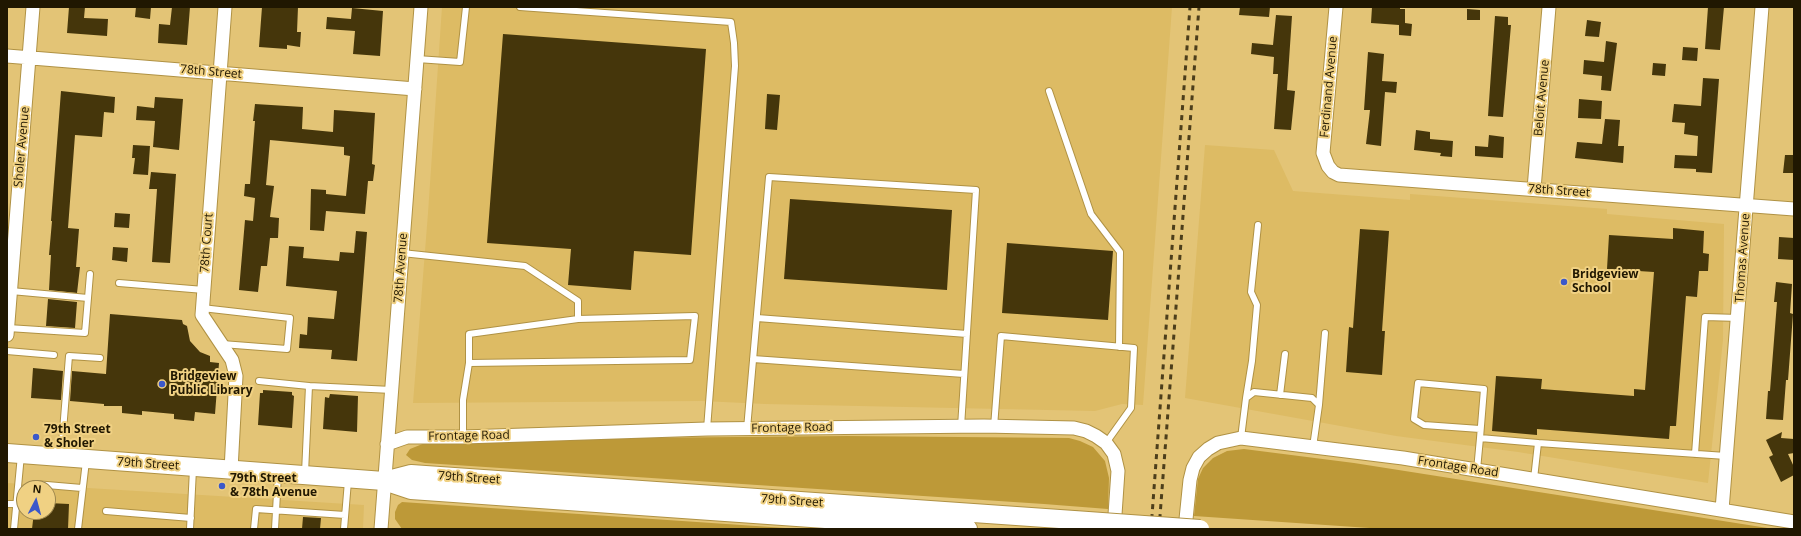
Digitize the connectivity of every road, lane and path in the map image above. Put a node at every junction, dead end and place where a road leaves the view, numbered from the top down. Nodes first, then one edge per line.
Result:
1 (33, 7) edge
2 (225, 7) edge
3 (421, 7) edge
4 (466, 7) edge
5 (520, 7) edge
6 (1336, 7) edge
7 (1549, 7) edge
8 (1762, 7) edge
9 (7, 56) edge
10 (29, 58) junction
11 (417, 59) junction
12 (220, 73) junction
13 (415, 89) junction
14 (1049, 91) dead end
15 (1328, 166) joint
16 (1534, 189) junction
17 (1747, 205) junction
18 (1794, 209) edge
19 (1258, 225) dead end
20 (402, 253) junction
21 (90, 274) dead end
22 (119, 283) dead end
23 (204, 290) junction
24 (11, 291) junction
25 (88, 298) junction
26 (202, 308) junction
27 (757, 318) junction
28 (1739, 318) junction
29 (578, 319) junction
30 (7, 332) edge
31 (1325, 333) dead end
32 (967, 334) junction
33 (222, 344) junction
34 (1119, 347) junction
35 (7, 351) edge
36 (1285, 354) dead end
37 (54, 355) dead end
38 (100, 358) dead end
39 (753, 359) junction
40 (469, 363) junction
41 (964, 374) junction
42 (259, 381) dead end
43 (309, 386) junction
44 (392, 390) junction
45 (1280, 395) junction
46 (1246, 398) junction
47 (1319, 405) junction
48 (961, 427) junction
49 (994, 427) junction
50 (707, 429) junction
51 (747, 429) junction
52 (1480, 429) junction
53 (464, 437) junction
54 (1241, 438) junction
55 (1480, 438) junction
56 (1106, 443) junction
57 (1538, 443) junction
58 (387, 444) junction
59 (1313, 447) junction
60 (14, 454) edge
61 (1695, 454) junction
62 (1726, 456) junction
63 (61, 457) junction
64 (86, 459) junction
65 (193, 467) junction
66 (231, 470) junction
67 (1477, 470) junction
68 (278, 473) junction
69 (305, 475) junction
70 (348, 478) junction
71 (384, 480) junction
72 (1534, 480) junction
73 (56, 486) edge
74 (82, 488) junction
75 (7, 504) edge
76 (16, 504) junction
77 (276, 510) junction
78 (1722, 510) junction
79 (106, 512) dead end
80 (345, 515) junction
81 (191, 518) junction
82 (1794, 522) edge
83 (14, 529) edge
84 (78, 529) edge
85 (190, 529) edge
86 (254, 529) edge
87 (274, 529) edge
88 (344, 529) edge
89 (381, 529) edge
90 (968, 529) edge
91 (1114, 529) edge
92 (1186, 529) edge
93 (1200, 529) edge

1 - 10 street, Sholer Avenue
2 - 12 street, 78th Court
3 - 11 street, 78th Avenue
4 - 11 lane
5 - 50 lane
6 - 15 street, Ferdinand Avenue
7 - 16 street, Beloit Avenue
8 - 17 street, Thomas Avenue
9 - 10 street, 78th Street
10 - 12 street, 78th Street
10 - 24 street, Sholer Avenue
11 - 13 street, 78th Avenue
12 - 13 street, 78th Street
12 - 23 street, 78th Court
13 - 20 street, 78th Avenue
14 - 34 lane
15 - 16 street, 78th Street
16 - 17 street, 78th Street
17 - 18 street, 78th Street
17 - 28 street, Thomas Avenue
19 - 46 lane
20 - 29 lane
20 - 44 street, 78th Avenue
21 - 25 lane
22 - 23 lane
23 - 26 street, 78th Court
24 - 25 lane
24 - 30 street, Sholer Avenue
25 - 30 lane
26 - 33 street, 78th Court
26 - 33 lane
27 - 32 lane
27 - 32 lane
27 - 39 lane
28 - 61 lane
28 - 62 street, Thomas Avenue
29 - 40 lane
29 - 40 lane
31 - 47 lane
32 - 41 lane
33 - 66 street, 78th Court
34 - 49 lane
34 - 56 lane
35 - 37 lane
36 - 45 lane
38 - 63 lane
39 - 41 lane
39 - 51 lane
40 - 53 lane
41 - 48 lane
42 - 43 lane
43 - 44 lane
43 - 69 lane
44 - 58 street, 78th Avenue
45 - 46 lane
45 - 47 lane
46 - 54 lane
47 - 59 lane
48 - 49 street, Frontage Road
48 - 51 street, Frontage Road
49 - 56 street, Frontage Road
50 - 51 street, Frontage Road
50 - 53 street, Frontage Road
52 - 52 lane
52 - 55 lane
53 - 58 street, Frontage Road
54 - 59 street, Frontage Road
54 - 92 street, Frontage Road
55 - 57 lane
55 - 67 lane
56 - 91 street, Frontage Road
57 - 61 lane
57 - 72 lane
58 - 71 street, 78th Avenue
59 - 67 street, Frontage Road
60 - 63 main road, 79th Street
60 - 76 lane
61 - 62 lane
62 - 78 street, Thomas Avenue
63 - 64 main road, 79th Street
64 - 65 main road, 79th Street
64 - 74 lane
65 - 66 main road, 79th Street
65 - 81 lane
66 - 68 main road, 79th Street
67 - 72 street, Frontage Road
68 - 69 main road, 79th Street
68 - 77 lane
69 - 70 main road, 79th Street
70 - 71 main road, 79th Street
70 - 80 lane
71 - 89 street, 78th Avenue
71 - 90 main road, 79th Street
71 - 93 main road, 79th Street, bridge
72 - 78 street, Frontage Road
73 - 74 lane
74 - 84 lane
75 - 76 lane
76 - 83 lane
77 - 80 lane
77 - 86 lane
77 - 87 lane
78 - 82 street, Frontage Road
79 - 81 lane
80 - 88 lane
81 - 85 lane

